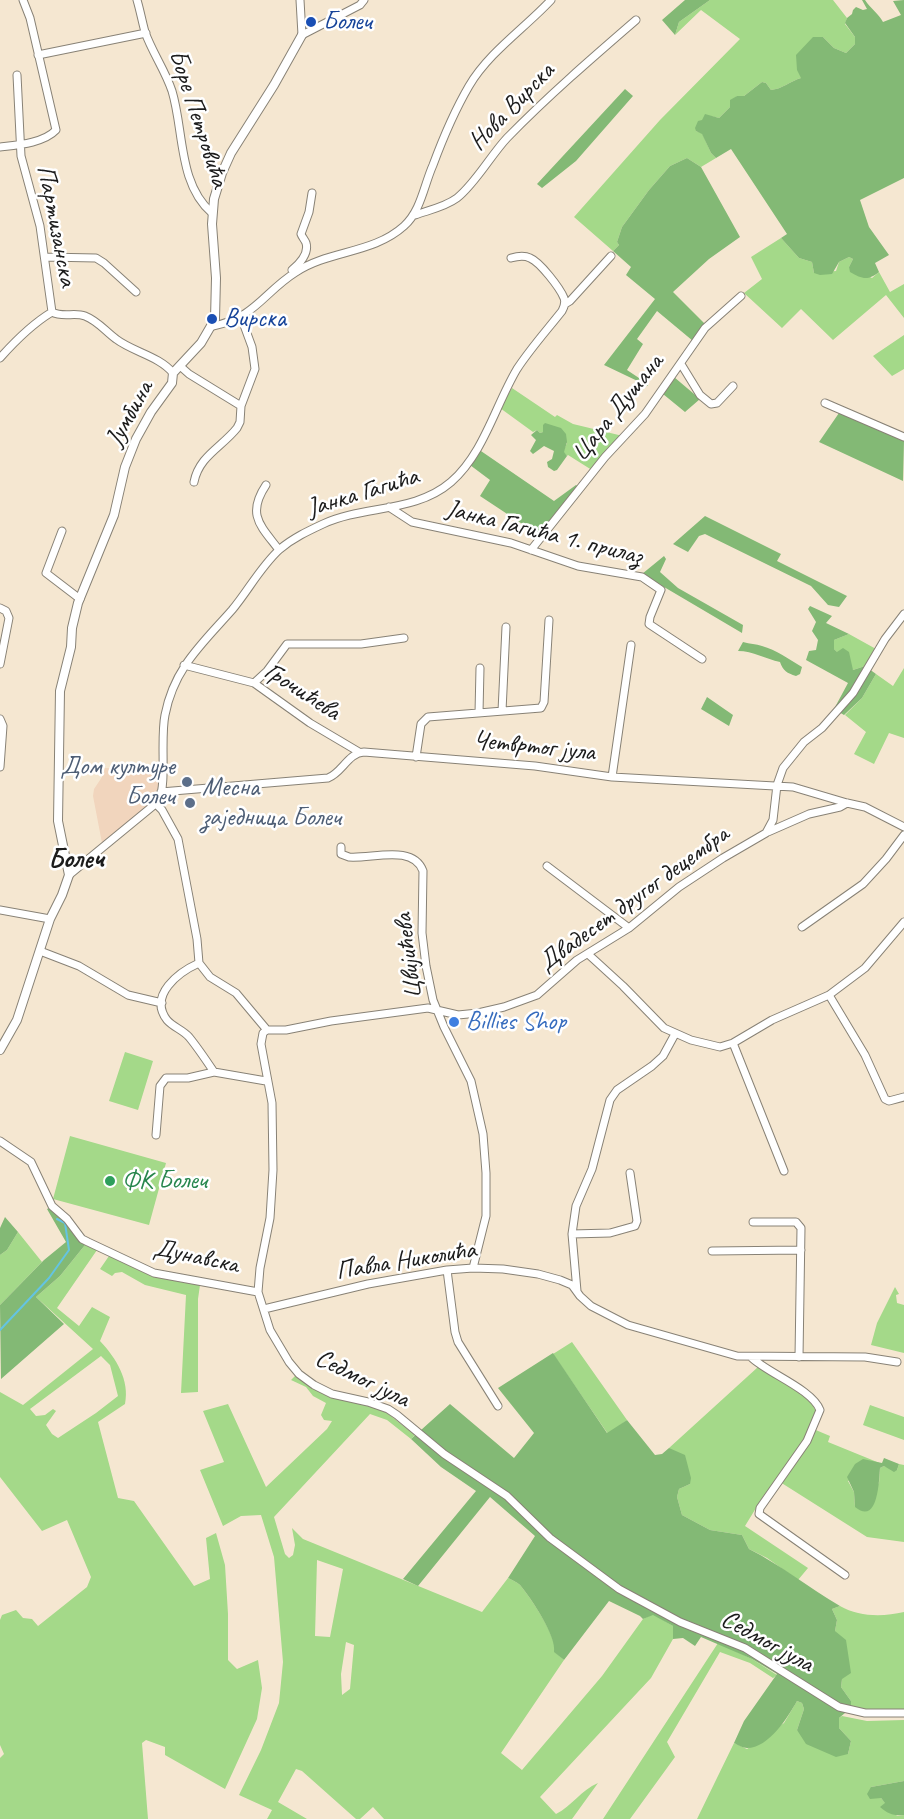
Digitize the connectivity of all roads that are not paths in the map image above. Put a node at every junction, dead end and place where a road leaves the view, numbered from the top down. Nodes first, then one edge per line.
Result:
1 (23, 0) edge
2 (137, 0) edge
3 (300, 0) edge
4 (364, 0) edge
5 (551, 0) edge
6 (636, 20) dead end
7 (146, 33) junction
8 (302, 35) junction
9 (38, 56) junction
10 (17, 75) dead end
11 (22, 145) junction
12 (0, 147) edge
13 (312, 193) dead end
14 (212, 213) junction
15 (415, 215) junction
16 (611, 256) dead end
17 (45, 257) junction
18 (511, 258) dead end
19 (288, 277) junction
20 (136, 292) dead end
21 (741, 296) dead end
22 (565, 304) junction
23 (52, 312) junction
24 (241, 317) junction
25 (213, 326) junction
26 (0, 358) edge
27 (681, 364) junction
28 (176, 369) junction
29 (733, 386) dead end
30 (825, 403) dead end
31 (241, 406) junction
32 (904, 437) edge
33 (194, 482) dead end
34 (266, 485) dead end
35 (389, 507) junction
36 (62, 531) dead end
37 (279, 550) junction
38 (531, 550) junction
39 (80, 598) junction
40 (0, 608) edge
41 (904, 614) edge
42 (549, 620) dead end
43 (506, 627) dead end
44 (404, 638) dead end
45 (631, 645) dead end
46 (702, 659) dead end
47 (0, 664) edge
48 (184, 665) junction
49 (480, 668) dead end
50 (254, 683) junction
51 (502, 711) junction
52 (479, 713) junction
53 (0, 719) edge
54 (359, 752) junction
55 (417, 757) junction
56 (0, 767) edge
57 (612, 777) junction
58 (777, 785) junction
59 (161, 792) junction
60 (847, 803) junction
61 (156, 804) junction
62 (904, 827) edge
63 (766, 833) junction
64 (904, 835) edge
65 (341, 847) dead end
66 (547, 866) dead end
67 (69, 875) junction
68 (0, 910) edge
69 (50, 919) junction
70 (904, 922) edge
71 (802, 927) dead end
72 (629, 928) junction
73 (40, 951) junction
74 (588, 954) junction
75 (199, 963) junction
76 (829, 995) junction
77 (162, 1003) junction
78 (436, 1009) junction
79 (267, 1030) junction
80 (675, 1034) junction
81 (733, 1043) junction
82 (0, 1050) edge
83 (214, 1072) junction
84 (266, 1081) junction
85 (904, 1097) edge
86 (156, 1135) dead end
87 (0, 1141) edge
88 (784, 1171) dead end
89 (630, 1173) dead end
90 (753, 1222) dead end
91 (573, 1234) junction
92 (801, 1250) junction
93 (712, 1251) dead end
94 (473, 1268) junction
95 (447, 1270) junction
96 (577, 1291) junction
97 (258, 1292) junction
98 (264, 1309) junction
99 (751, 1357) junction
100 (799, 1357) junction
101 (897, 1362) dead end
102 (498, 1406) dead end
103 (846, 1575) dead end
104 (904, 1713) edge

1 - 9 street, Партизанска
2 - 7 street, Боре Петровића
3 - 8 street
4 - 8 street
5 - 15 street
6 - 15 street, Нова Вирска
7 - 9 street
7 - 14 street, Боре Петровића
8 - 14 street
9 - 11 street, Партизанска
10 - 11 street
11 - 12 street
11 - 17 street, Партизанска
13 - 19 street
14 - 25 street
15 - 19 street
16 - 22 street, Јанка Гагића
17 - 20 street
17 - 23 street, Партизанска
18 - 22 street
19 - 24 street
21 - 27 street, Цара Душана
22 - 35 street, Јанка Гагића
23 - 26 street
23 - 28 street, Партизанска
24 - 25 street
24 - 31 street
25 - 28 street, Јумбина
27 - 29 street
27 - 38 street, Цара Душана
28 - 31 street, Партизанска
28 - 39 street, Јумбина
30 - 32 street
31 - 33 street
34 - 37 street
35 - 37 street, Јанка Гагића
35 - 38 street, Јанка Гагића 1. прилаз
36 - 39 street
37 - 48 street, Јанка Гагића
38 - 46 street, Јанка Гагића 1. прилаз
39 - 67 street, Јумбина
40 - 47 street
41 - 58 street, Двадесет другог децембра
42 - 51 street
43 - 51 street
44 - 50 street
45 - 57 street
48 - 50 street, Грочићева
48 - 59 street, Јанка Гагића
49 - 52 street
50 - 54 street, Грочићева
51 - 52 street
52 - 55 street
53 - 56 street
54 - 55 street, Четвртог јула
54 - 59 street
55 - 57 street, Четвртог јула
57 - 58 street, Четвртог јула
58 - 60 street, Четвртог јула
58 - 63 street, Двадесет другог децембра
59 - 61 street
60 - 62 street, Четвртог јула
60 - 63 street
61 - 67 street
61 - 75 street
63 - 72 street, Двадесет другог децембра
64 - 71 street
65 - 78 street, Цвијићева
66 - 72 street
67 - 69 street
68 - 69 street
69 - 73 street
70 - 76 street
72 - 74 street, Двадесет другог децембра
73 - 77 street
73 - 82 street
74 - 78 street, Двадесет другог децембра
74 - 80 street
75 - 77 street
75 - 79 street
76 - 81 street
76 - 85 street
77 - 83 street
78 - 79 street, Двадесет другог децембра
78 - 94 street, Цвијићева
79 - 84 street, Седмог јула
80 - 81 street
80 - 91 street
81 - 88 street
83 - 84 street
83 - 86 street
84 - 97 street, Седмог јула
87 - 97 street, Дунавска
89 - 91 street
90 - 92 street
91 - 96 street
92 - 93 street
92 - 100 street
94 - 95 street, Павла Николића
94 - 96 street, Павла Николића
95 - 98 street, Павла Николића
95 - 102 street
96 - 99 street, Павла Николића
97 - 98 street, Седмог јула
98 - 104 street, Седмог јула
99 - 100 street, Павла Николића
99 - 103 street, Павла Николића
100 - 101 street, Павла Николића

